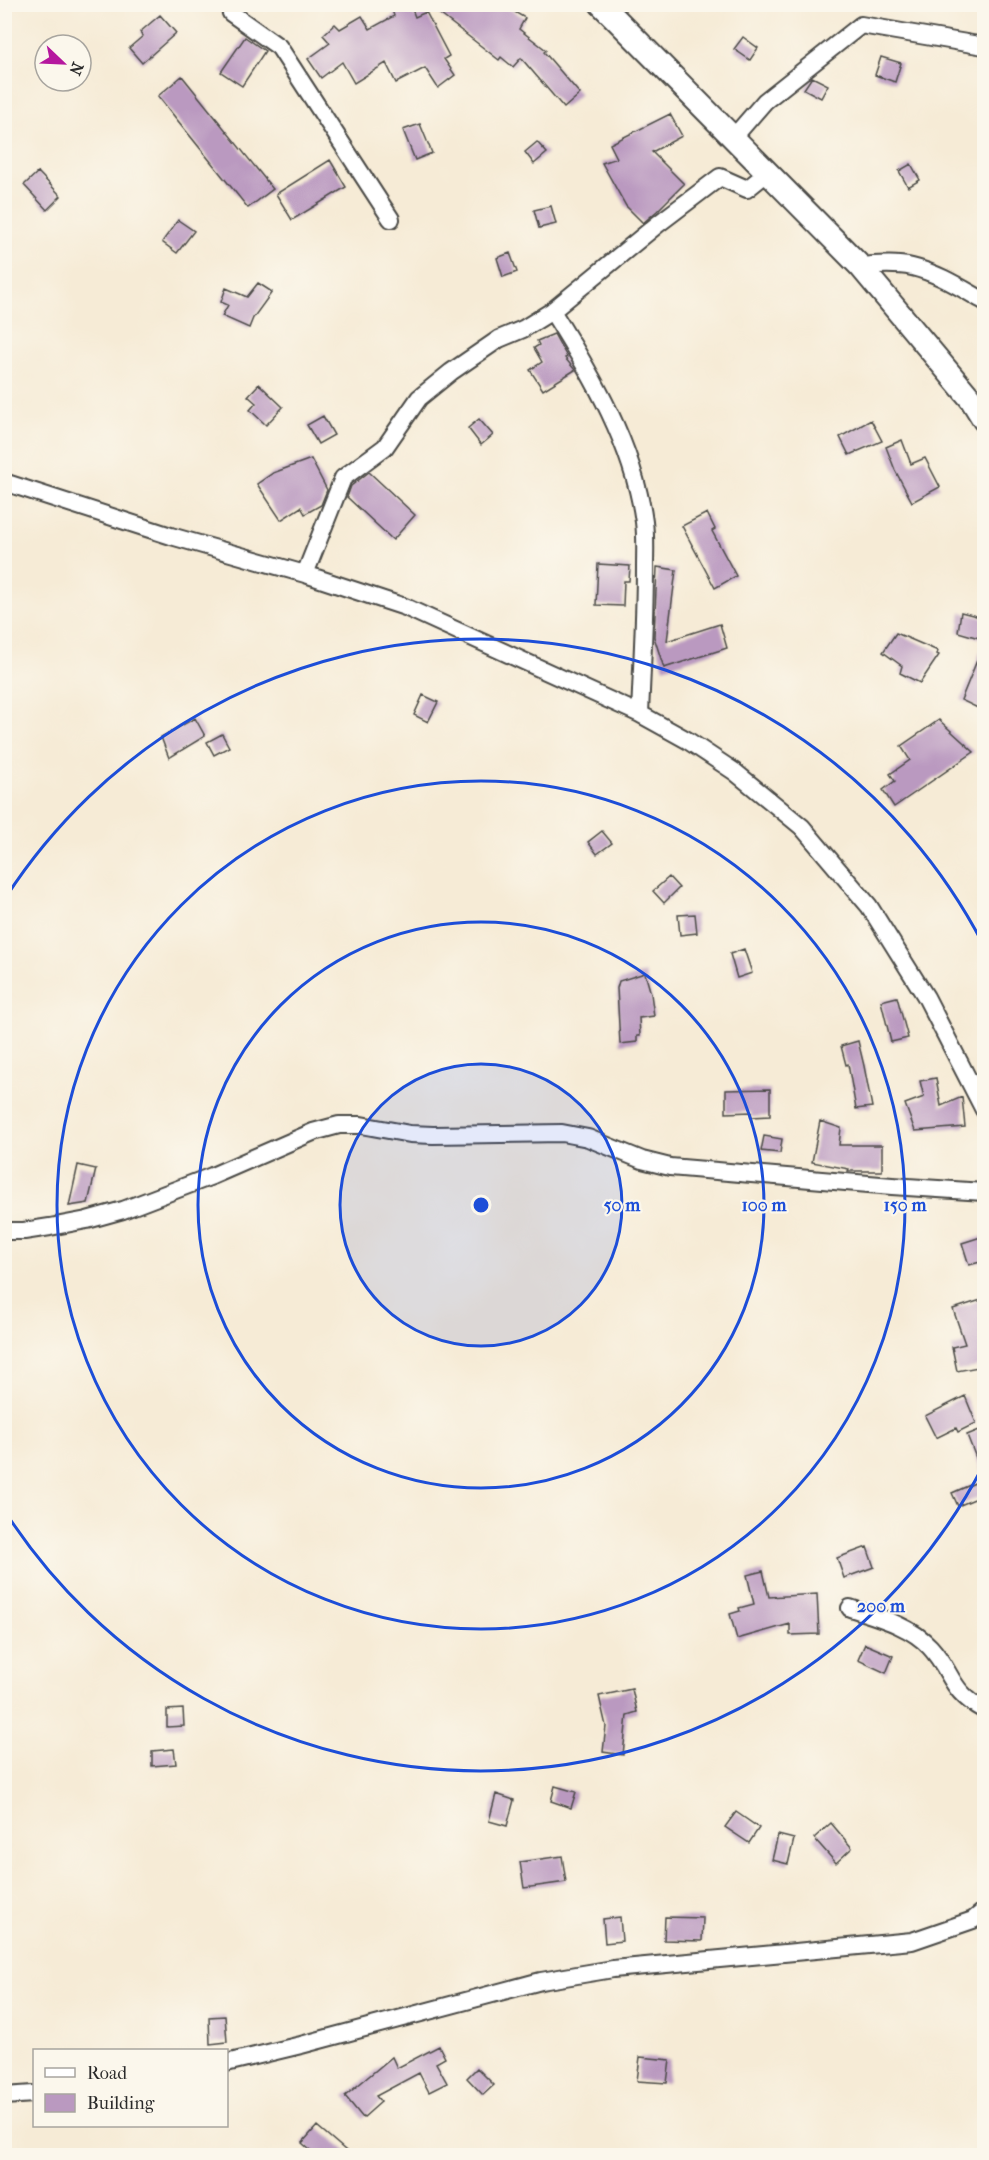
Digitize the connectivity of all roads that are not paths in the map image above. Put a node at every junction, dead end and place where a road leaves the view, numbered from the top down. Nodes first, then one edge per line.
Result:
1 (228, 4) edge
2 (601, 4) edge
3 (984, 46) edge
4 (733, 138) junction
5 (767, 173) junction
6 (391, 219) dead end
7 (860, 266) junction
8 (984, 301) edge
9 (552, 311) junction
10 (984, 420) edge
11 (4, 482) edge
12 (305, 574) junction
13 (640, 714) junction
14 (984, 1110) edge
15 (984, 1192) edge
16 (4, 1231) edge
17 (850, 1608) dead end
18 (984, 1710) edge
19 (984, 1911) edge
20 (228, 2063) edge
21 (33, 2094) edge
22 (4, 2096) edge

1 - 6 street
2 - 4 main road
3 - 4 street
4 - 5 main road
5 - 7 main road
5 - 9 street
7 - 8 street
7 - 10 main road
9 - 12 street
9 - 13 street
11 - 12 street
12 - 13 street
13 - 14 street
15 - 16 street
17 - 18 street
19 - 20 street
21 - 22 street

